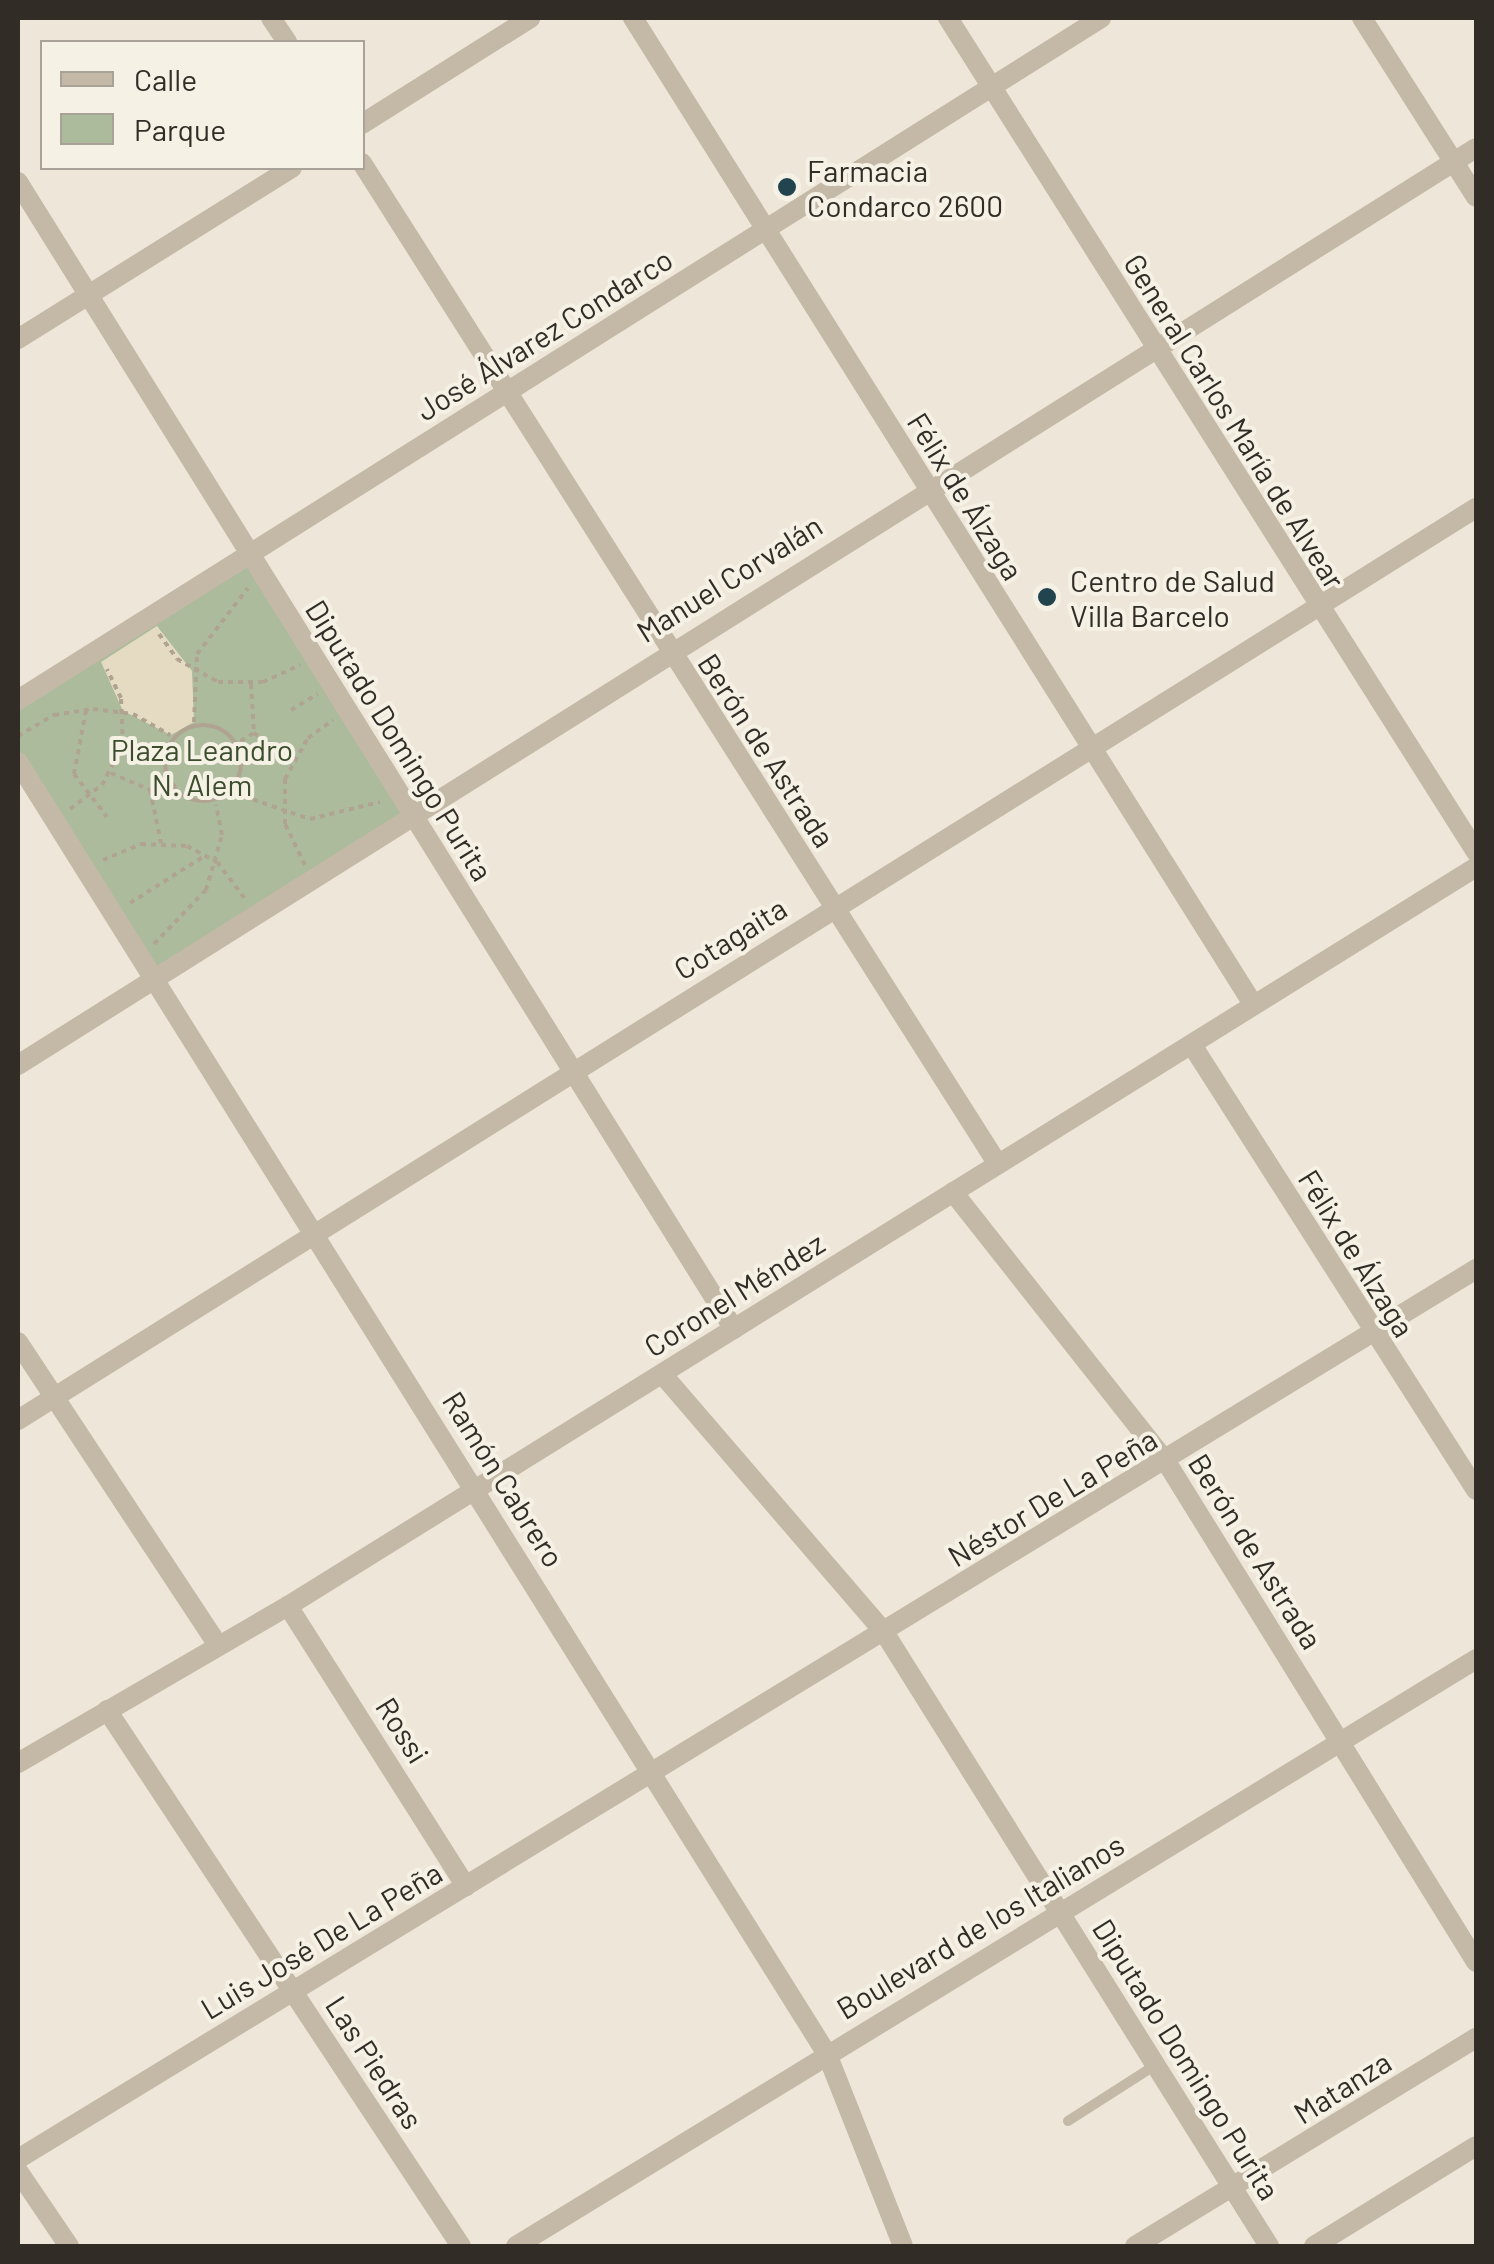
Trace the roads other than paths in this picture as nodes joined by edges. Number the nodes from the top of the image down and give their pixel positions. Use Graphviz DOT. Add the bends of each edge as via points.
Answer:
graph roads {
  1 [pos="271,18"];
  2 [pos="530,18"];
  3 [pos="633,18"];
  4 [pos="948,18"];
  5 [pos="1102,18"];
  6 [pos="1362,18"];
  7 [pos="286,40"];
  8 [pos="990,86"];
  9 [pos="365,122"];
  10 [pos="1476,148"];
  11 [pos="1454,162"];
  12 [pos="365,168"];
  13 [pos="289,170"];
  14 [pos="18,182"];
  15 [pos="1476,197"];
  16 [pos="767,230"];
  17 [pos="87,296"];
  18 [pos="18,339"];
  19 [pos="1154,347"];
  20 [pos="507,391"];
  21 [pos="927,492"];
  22 [pos="1476,508"];
  23 [pos="250,557"];
  24 [pos="1315,607"];
  25 [pos="667,650"];
  26 [pos="18,700"];
  27 [pos="1092,750"];
  28 [pos="18,762"];
  29 [pos="410,813"];
  30 [pos="1476,852"];
  31 [pos="1476,868"];
  32 [pos="833,909"];
  33 [pos="151,978"];
  34 [pos="1252,1004"];
  35 [pos="1192,1045"];
  36 [pos="18,1065"];
  37 [pos="575,1070"];
  38 [pos="997,1164"];
  39 [pos="953,1192"];
  40 [pos="315,1233"];
  41 [pos="1476,1268"];
  42 [pos="734,1329"];
  43 [pos="1372,1334"];
  44 [pos="18,1342"];
  45 [pos="662,1375"];
  46 [pos="54,1398"];
  47 [pos="18,1420"];
  48 [pos="1167,1463"];
  49 [pos="475,1490"];
  50 [pos="1476,1490"];
  51 [pos="288,1606"];
  52 [pos="884,1632"];
  53 [pos="218,1645"];
  54 [pos="1476,1659"];
  55 [pos="108,1710"];
  56 [pos="1339,1744"];
  57 [pos="18,1763"];
  58 [pos="656,1772"];
  59 [pos="466,1886"];
  60 [pos="1060,1912"];
  61 [pos="1476,1962"];
  62 [pos="294,1992"];
  63 [pos="1476,2038"];
  64 [pos="827,2054"];
  65 [pos="1154,2066"];
  66 [pos="1068,2120"];
  67 [pos="1476,2146"];
  68 [pos="18,2158"];
  69 [pos="18,2171"];
  70 [pos="1231,2192"];
  71 [pos="69,2246"];
  72 [pos="461,2246"];
  73 [pos="516,2246"];
  74 [pos="904,2246"];
  75 [pos="1135,2246"];
  76 [pos="1269,2246"];
  77 [pos="1314,2246"];
  1 -- 7 [label="street"];
  2 -- 9 [label="street"];
  3 -- 16 [label="street, Félix de Álzaga"];
  4 -- 8 [label="street, General Carlos María de Alvear"];
  5 -- 8 [label="street, José Álvarez Condarco"];
  6 -- 11 [label="street"];
  8 -- 16 [label="street, José Álvarez Condarco"];
  8 -- 19 [label="street, General Carlos María de Alvear"];
  10 -- 11 [label="street, Manuel Corvalán"];
  11 -- 15 [label="street"];
  11 -- 19 [label="street, Manuel Corvalán"];
  12 -- 20 [label="street, Berón de Astrada"];
  13 -- 17 [label="street"];
  14 -- 17 [label="street, Diputado Domingo Purita"];
  16 -- 20 [label="street, José Álvarez Condarco"];
  16 -- 21 [label="street, Félix de Álzaga"];
  17 -- 18 [label="street"];
  17 -- 23 [label="street, Diputado Domingo Purita"];
  19 -- 21 [label="street, Manuel Corvalán"];
  19 -- 24 [label="street, General Carlos María de Alvear"];
  20 -- 23 [label="street, José Álvarez Condarco"];
  20 -- 25 [label="street, Berón de Astrada"];
  21 -- 25 [label="street, Manuel Corvalán"];
  21 -- 27 [label="street, Félix de Álzaga"];
  22 -- 24 [label="street, Cotagaita"];
  23 -- 26 [label="street, José Álvarez Condarco"];
  23 -- 29 [label="street, Diputado Domingo Purita"];
  24 -- 27 [label="street, Cotagaita"];
  24 -- 30 [label="street, General Carlos María de Alvear"];
  25 -- 29 [label="street, Manuel Corvalán"];
  25 -- 32 [label="street, Berón de Astrada"];
  27 -- 32 [label="street, Cotagaita"];
  27 -- 34 [label="street, Félix de Álzaga"];
  28 -- 33 [label="street, Ramón Cabrero"];
  29 -- 33 [label="street, Manuel Corvalán"];
  29 -- 37 [label="street, Diputado Domingo Purita"];
  31 -- 34 [label="street, Coronel Méndez"];
  32 -- 37 [label="street, Cotagaita"];
  32 -- 38 [label="street, Berón de Astrada"];
  33 -- 36 [label="street, Manuel Corvalán"];
  33 -- 40 [label="street, Ramón Cabrero"];
  34 -- 35 [label="street, Coronel Méndez"];
  35 -- 38 [label="street, Coronel Méndez"];
  35 -- 43 [label="street, Félix de Álzaga"];
  37 -- 40 [label="street, Cotagaita"];
  37 -- 42 [label="street, Diputado Domingo Purita"];
  38 -- 39 [label="street, Coronel Méndez"];
  39 -- 42 [label="street, Coronel Méndez"];
  39 -- 48 [label="street, Berón de Astrada"];
  40 -- 46 [label="street, Cotagaita"];
  40 -- 49 [label="street, Ramón Cabrero"];
  41 -- 43 [label="street, Néstor De La Peña"];
  42 -- 45 [label="street, Coronel Méndez"];
  43 -- 48 [label="street, Néstor De La Peña"];
  43 -- 50 [label="street, Félix de Álzaga"];
  44 -- 46 [label="street"];
  45 -- 49 [label="street, Coronel Méndez"];
  45 -- 52 [label="street, Diputado Domingo Purita"];
  46 -- 47 [label="street, Cotagaita"];
  46 -- 53 [label="street"];
  48 -- 52 [label="street, Néstor De La Peña"];
  48 -- 56 [label="street, Berón de Astrada"];
  49 -- 51 [label="street, Coronel Méndez"];
  49 -- 58 [label="street, Ramón Cabrero"];
  51 -- 53 [label="street, Coronel Méndez"];
  51 -- 59 [label="street, Rossi"];
  52 -- 58 [label="street, Néstor De La Peña"];
  52 -- 60 [label="street, Diputado Domingo Purita"];
  53 -- 55 [label="street, Coronel Méndez"];
  54 -- 56 [label="street, Boulevard de los Italianos"];
  55 -- 57 [label="street, Coronel Méndez"];
  55 -- 62 [label="street, Las Piedras"];
  56 -- 60 [label="street, Boulevard de los Italianos"];
  56 -- 61 [label="street, Berón de Astrada"];
  58 -- 59 [label="street, Luis José De La Peña"];
  58 -- 64 [label="street, Ramón Cabrero"];
  59 -- 62 [label="street, Luis José De La Peña"];
  60 -- 64 [label="street, Boulevard de los Italianos"];
  60 -- 65 [label="street, Diputado Domingo Purita"];
  62 -- 68 [label="street, Luis José De La Peña"];
  62 -- 72 [label="street, Las Piedras"];
  63 -- 70 [label="street, Matanza"];
  64 -- 73 [label="street, Boulevard de los Italianos"];
  64 -- 74 [label="street, Ramón Cabrero"];
  65 -- 66 [label="lane"];
  65 -- 70 [label="street, Diputado Domingo Purita"];
  67 -- 77 [label="street"];
  69 -- 71 [label="street"];
  70 -- 75 [label="street, Matanza"];
  70 -- 76 [label="street, Diputado Domingo Purita"];
}
